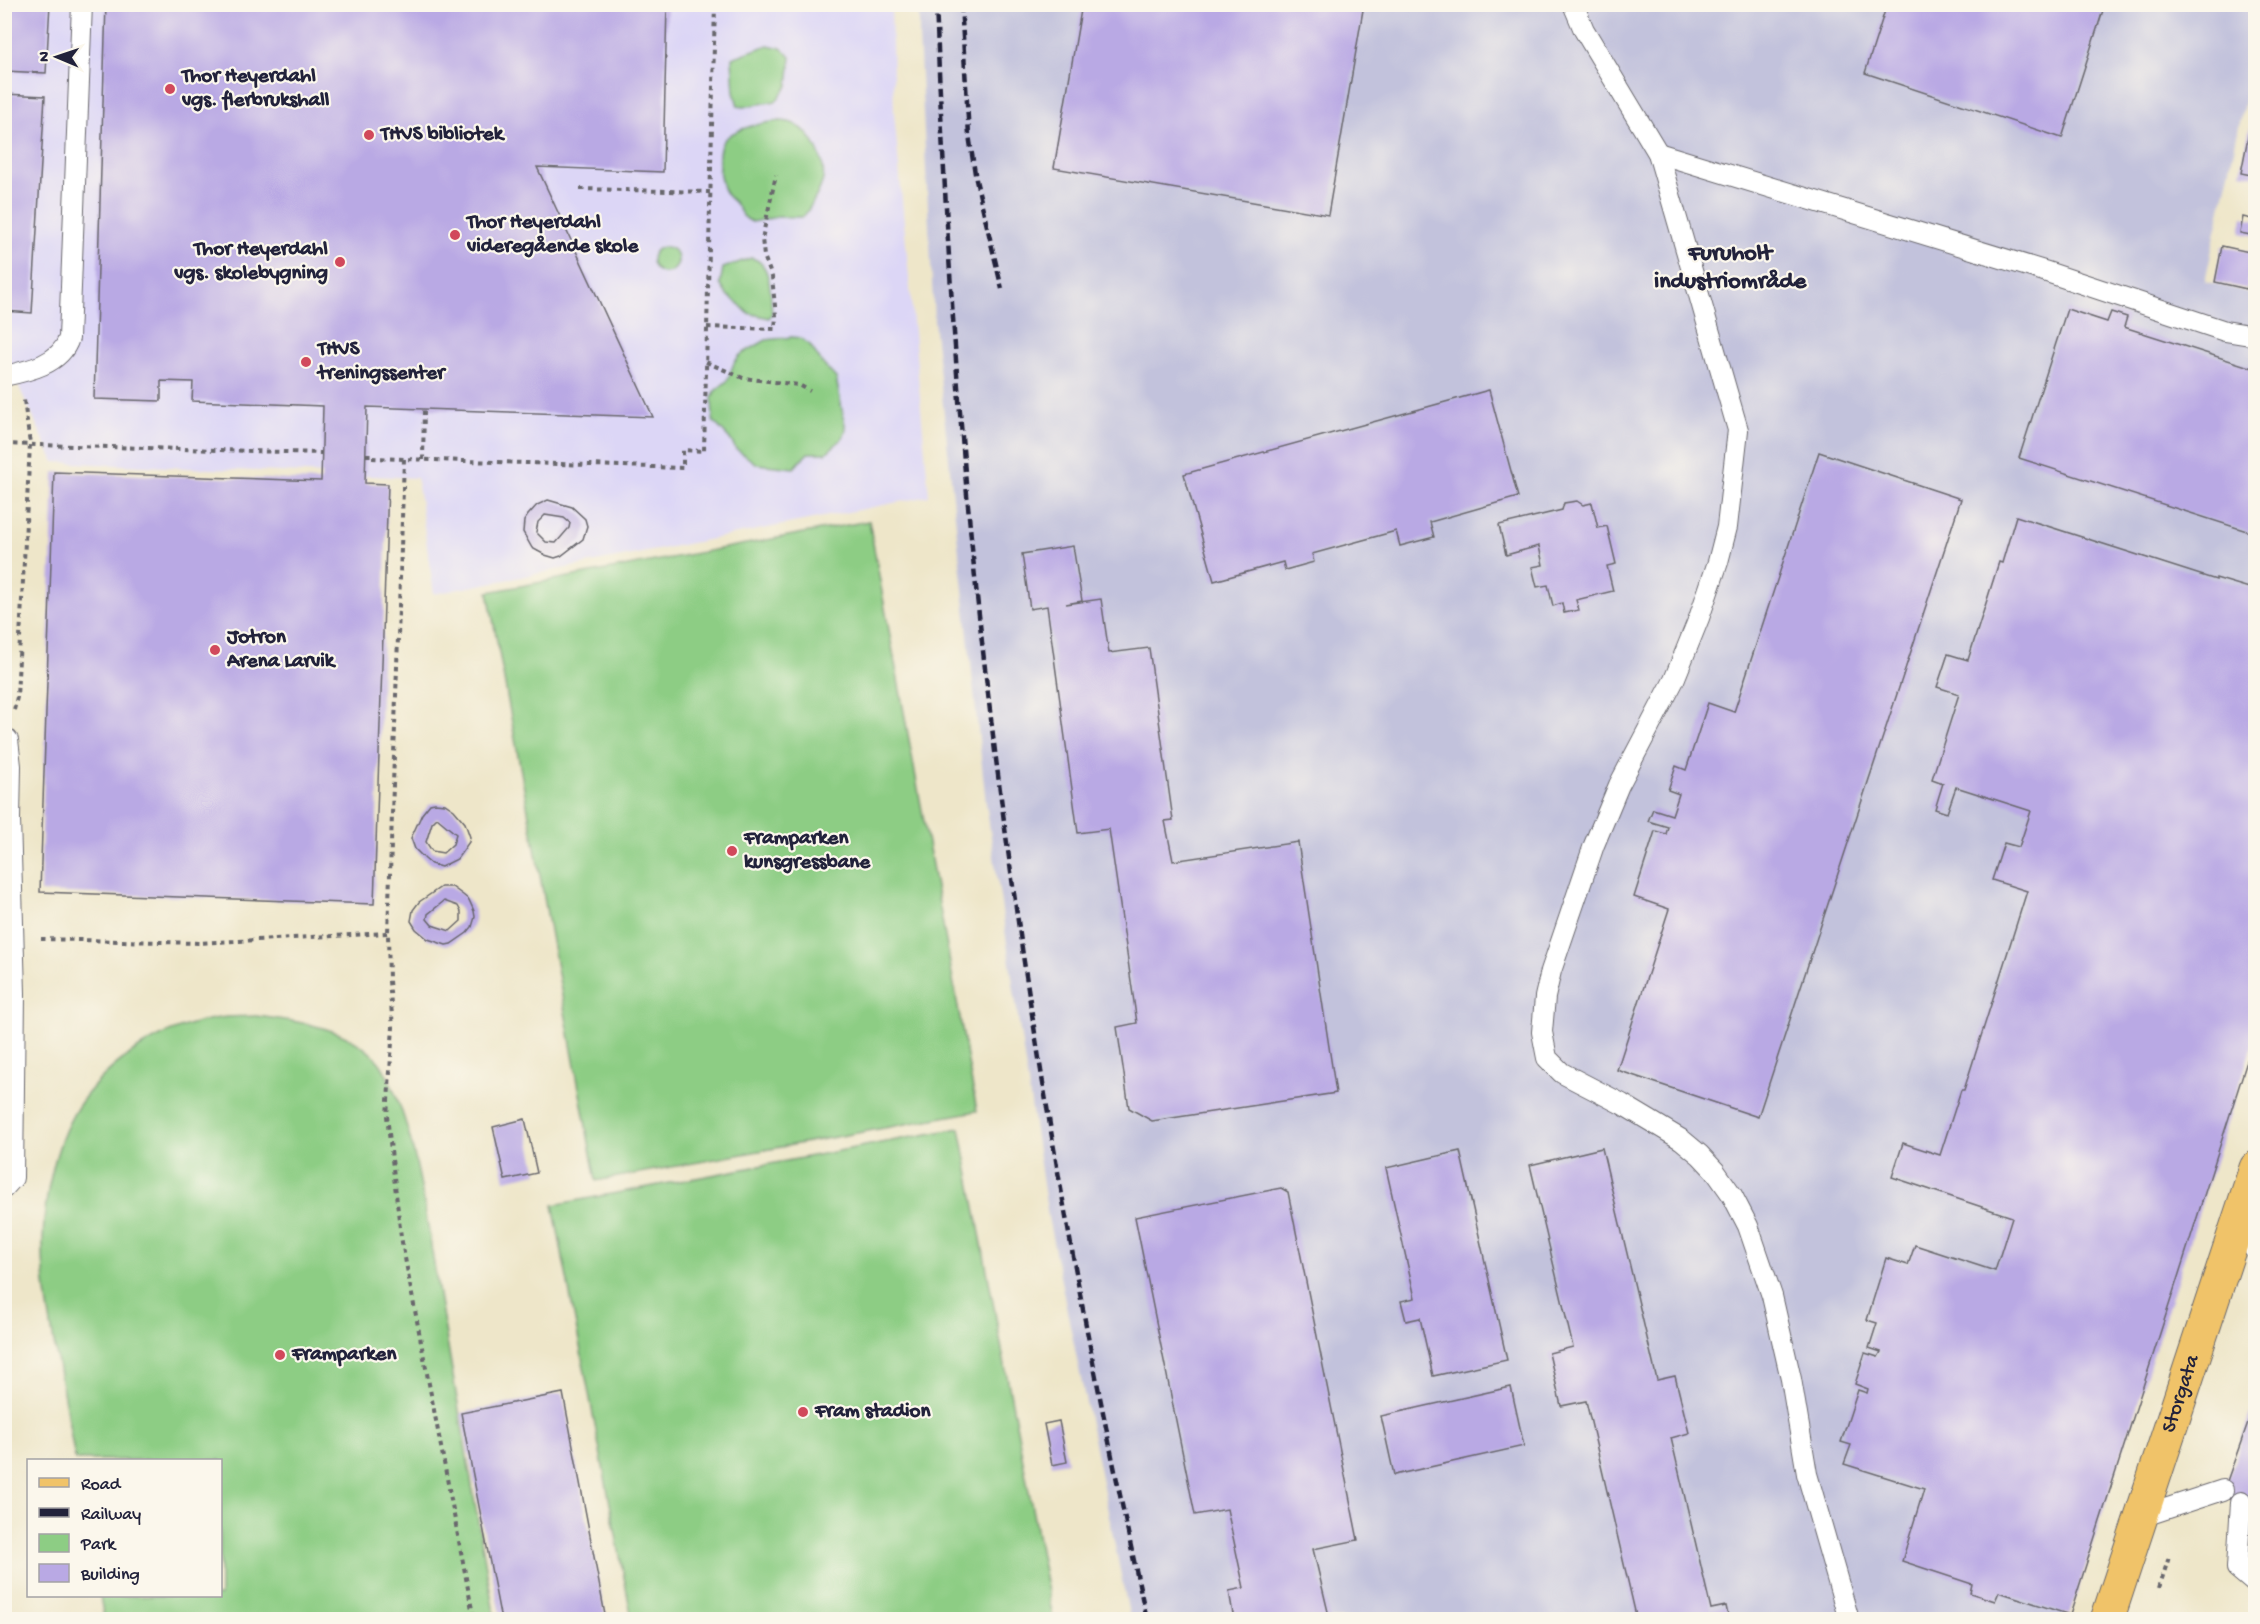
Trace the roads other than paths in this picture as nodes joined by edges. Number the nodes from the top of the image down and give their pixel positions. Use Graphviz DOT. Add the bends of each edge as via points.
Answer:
graph roads {
  1 [pos="82,4"];
  2 [pos="1573,4"];
  3 [pos="1658,153"];
  4 [pos="2256,336"];
  5 [pos="12,374"];
  6 [pos="6,738"];
  7 [pos="2256,1168"];
  8 [pos="4,1188"];
  9 [pos="2239,1221"];
  10 [pos="2256,1251"];
  11 [pos="2223,1490"];
  12 [pos="2241,1502"];
  13 [pos="2141,1517"];
  14 [pos="2256,1584"];
  15 [pos="1849,1620"];
  16 [pos="2107,1620"];
  1 -- 5 [label="lane" via="69,338 59,356"];
  2 -- 3 [label="lane" via="1584,30"];
  3 -- 4 [label="lane" via="2225,331"];
  3 -- 15 [label="lane" via="1738,430 1727,527 1699,618 1674,680 1619,785 1594,845 1551,971 1542,1032 1547,1058 1562,1073 1682,1140 1715,1171 1742,1215 1772,1296 1807,1474"];
  6 -- 8 [label="lane" via="11,766 15,993 13,1178"];
  7 -- 9 [label="main road, Storgata"];
  9 -- 10 [label="lane"];
  9 -- 13 [label="main road, Storgata"];
  11 -- 13 [label="lane"];
  12 -- 14 [label="lane" via="2237,1568"];
  13 -- 16 [label="main road, Storgata"];
}
